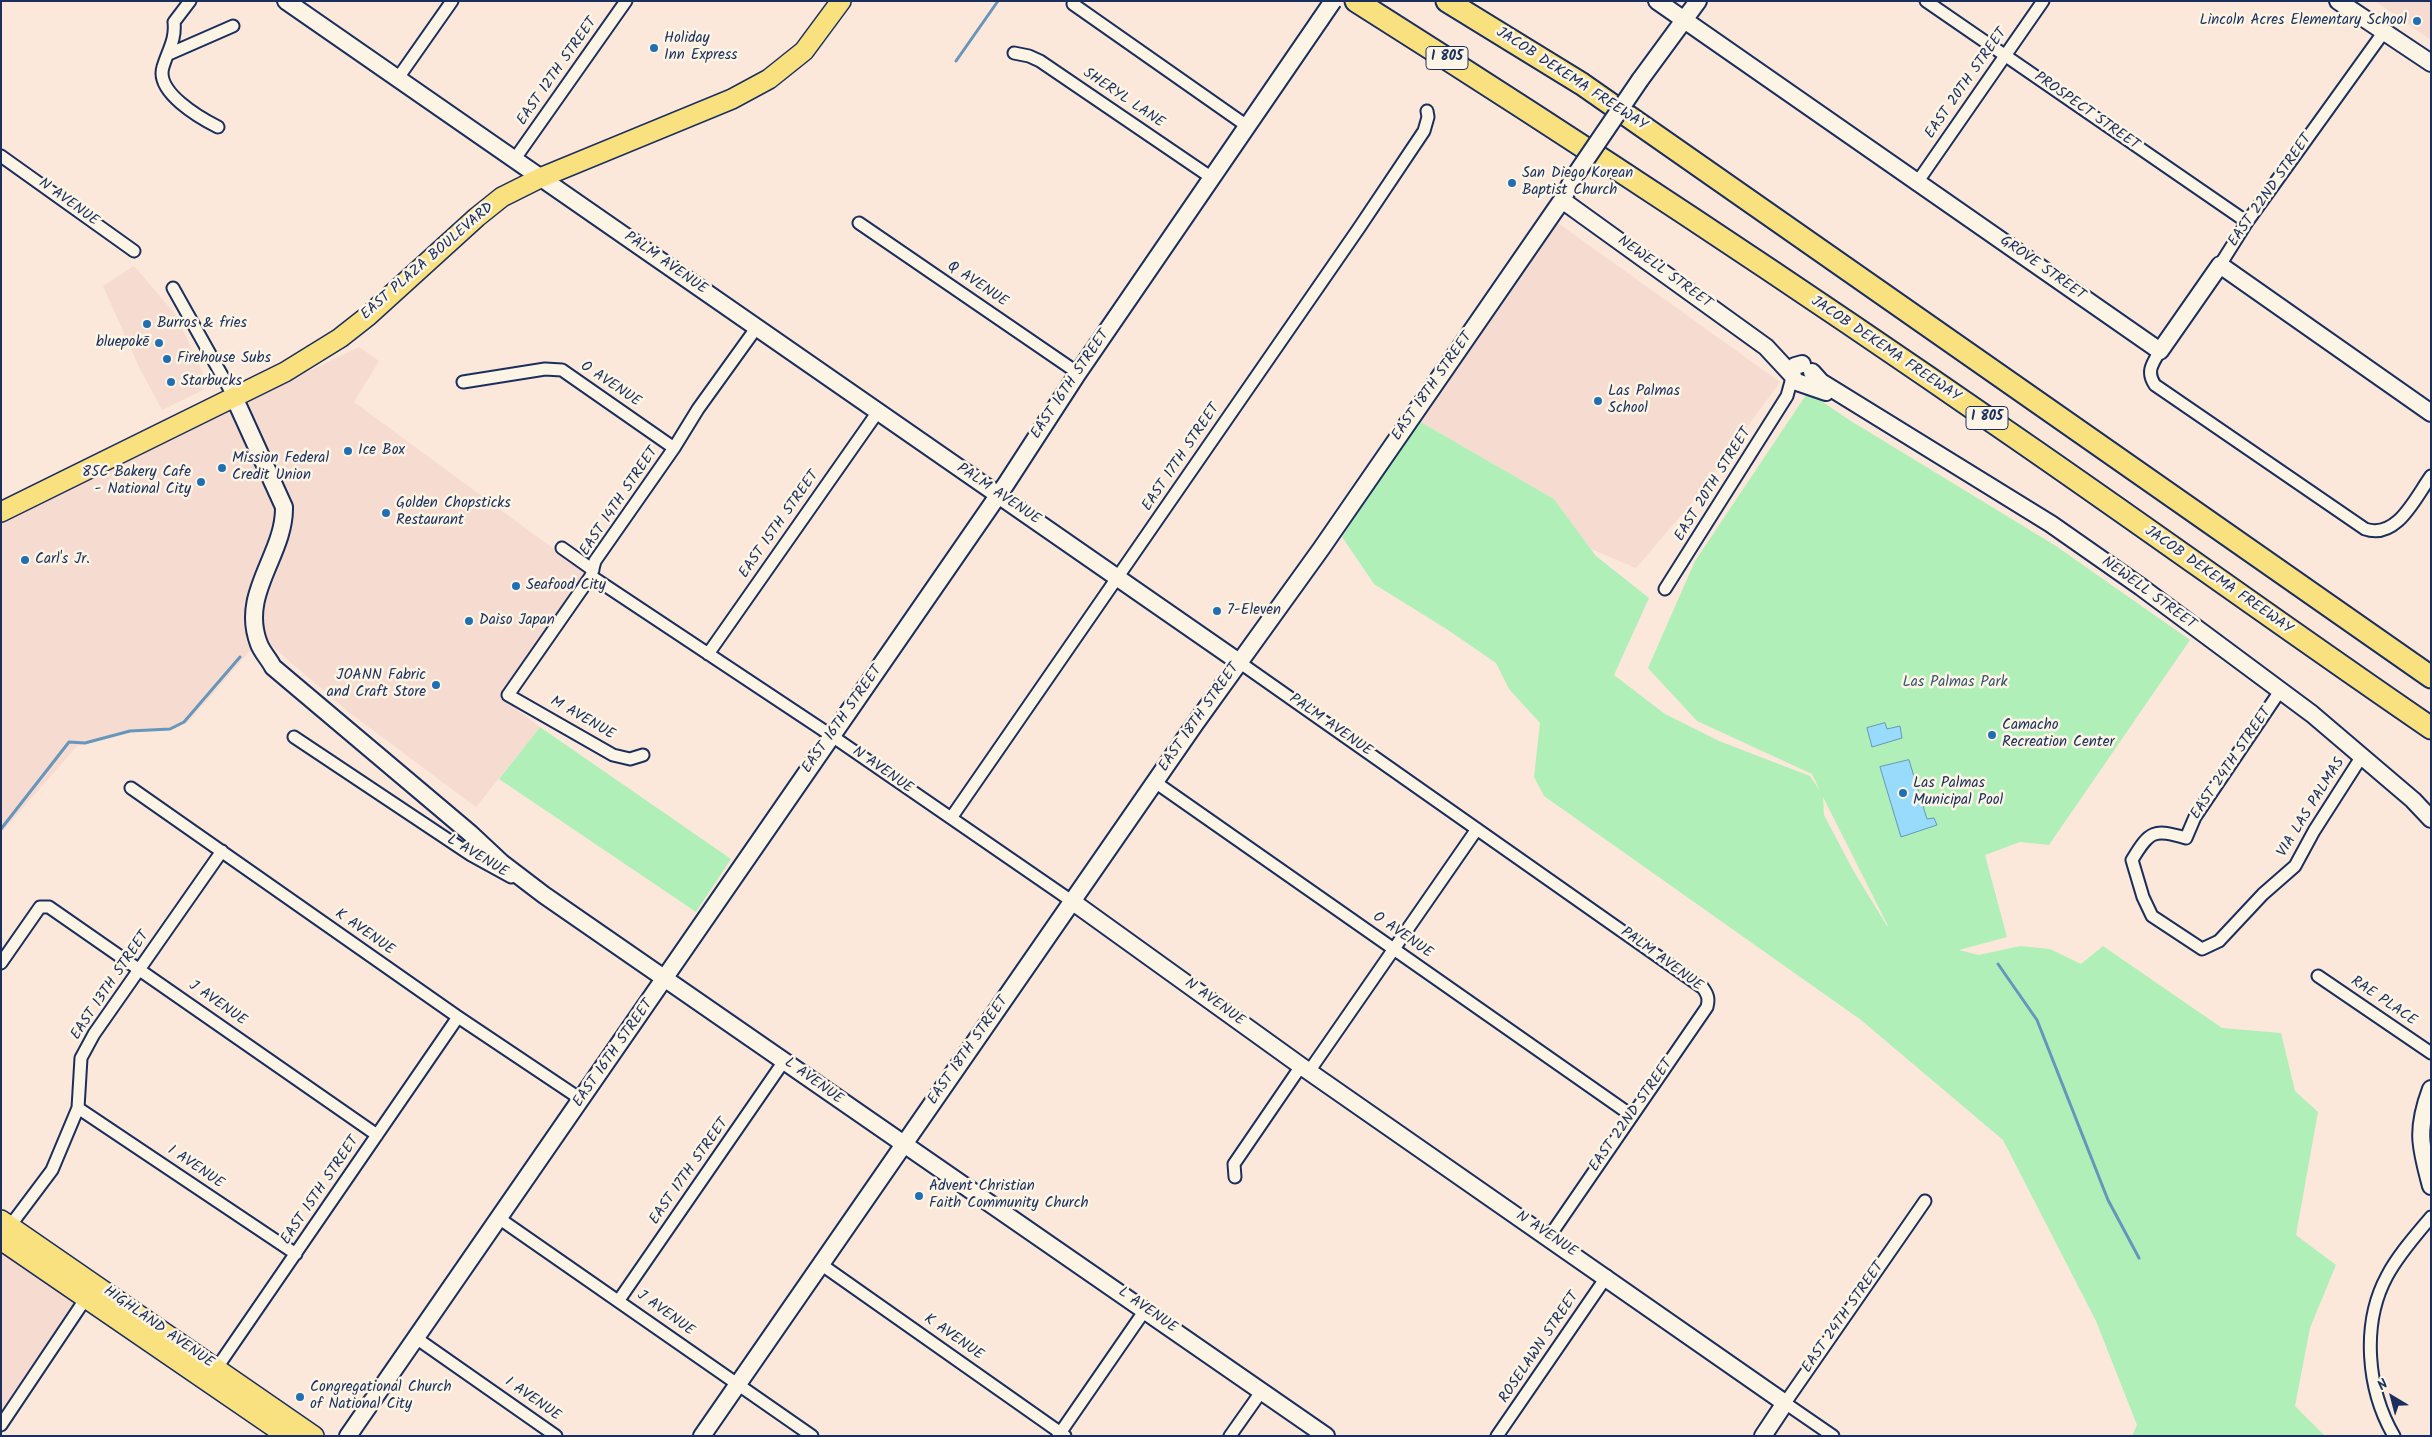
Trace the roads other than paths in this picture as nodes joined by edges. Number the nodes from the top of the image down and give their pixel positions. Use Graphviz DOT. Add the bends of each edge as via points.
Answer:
graph roads {
  1 [pos="190,1"];
  2 [pos="286,1"];
  3 [pos="452,1"];
  4 [pos="626,1"];
  5 [pos="841,1"];
  6 [pos="1331,1"];
  7 [pos="1356,1"];
  8 [pos="1447,1"];
  9 [pos="1474,1"];
  10 [pos="1657,1"];
  11 [pos="1698,1"];
  12 [pos="1926,1"];
  13 [pos="2043,1"];
  14 [pos="2338,1"];
  15 [pos="1073,4"];
  16 [pos="1684,20"];
  17 [pos="233,26"];
  18 [pos="2383,33"];
  19 [pos="1014,53"];
  20 [pos="169,54"];
  21 [pos="2006,56"];
  22 [pos="2431,63"];
  23 [pos="398,78"];
  24 [pos="1582,84"];
  25 [pos="1427,111"];
  26 [pos="1537,116"];
  27 [pos="1247,126"];
  28 [pos="218,127"];
  29 [pos="1,156"];
  30 [pos="514,160"];
  31 [pos="540,178"];
  32 [pos="1212,178"];
  33 [pos="1916,184"];
  34 [pos="1562,200"];
  35 [pos="2247,222"];
  36 [pos="859,223"];
  37 [pos="134,251"];
  38 [pos="2220,265"];
  39 [pos="172,288"];
  40 [pos="757,327"];
  41 [pos="2160,351"];
  42 [pos="1078,372"];
  43 [pos="1801,376"];
  44 [pos="463,382"];
  45 [pos="234,397"];
  46 [pos="877,413"];
  47 [pos="2431,413"];
  48 [pos="674,448"];
  49 [pos="2431,476"];
  50 [pos="998,495"];
  51 [pos="1,512"];
  52 [pos="562,548"];
  53 [pos="592,573"];
  54 [pos="1118,578"];
  55 [pos="1665,590"];
  56 [pos="708,654"];
  57 [pos="1239,662"];
  58 [pos="2431,677"];
  59 [pos="2280,691"];
  60 [pos="508,694"];
  61 [pos="2431,728"];
  62 [pos="832,736"];
  63 [pos="294,737"];
  64 [pos="643,756"];
  65 [pos="2362,756"];
  66 [pos="1155,782"];
  67 [pos="131,788"];
  68 [pos="951,818"];
  69 [pos="2431,820"];
  70 [pos="1477,829"];
  71 [pos="2186,838"];
  72 [pos="222,851"];
  73 [pos="544,895"];
  74 [pos="1073,902"];
  75 [pos="1394,949"];
  76 [pos="1,963"];
  77 [pos="139,968"];
  78 [pos="2318,976"];
  79 [pos="666,978"];
  80 [pos="1707,993"];
  81 [pos="458,1017"];
  82 [pos="2431,1053"];
  83 [pos="784,1061"];
  84 [pos="1305,1068"];
  85 [pos="2431,1089"];
  86 [pos="582,1100"];
  87 [pos="78,1108"];
  88 [pos="1631,1115"];
  89 [pos="377,1135"];
  90 [pos="904,1144"];
  91 [pos="1235,1177"];
  92 [pos="2431,1186"];
  93 [pos="1925,1201"];
  94 [pos="2431,1217"];
  95 [pos="500,1219"];
  96 [pos="4,1229"];
  97 [pos="1548,1238"];
  98 [pos="296,1254"];
  99 [pos="822,1264"];
  100 [pos="1607,1276"];
  101 [pos="86,1298"];
  102 [pos="115,1298"];
  103 [pos="619,1300"];
  104 [pos="1145,1310"];
  105 [pos="416,1338"];
  106 [pos="212,1375"];
  107 [pos="738,1385"];
  108 [pos="1260,1392"];
  109 [pos="1785,1403"];
  110 [pos="1,1425"];
  111 [pos="1061,1435"];
  112 [pos="287,1436"];
  113 [pos="314,1436"];
  114 [pos="348,1436"];
  115 [pos="556,1436"];
  116 [pos="702,1436"];
  117 [pos="812,1436"];
  118 [pos="1230,1436"];
  119 [pos="1326,1436"];
  120 [pos="1497,1436"];
  121 [pos="1763,1436"];
  122 [pos="1833,1436"];
  123 [pos="2394,1436"];
  1 -- 20 [label="street" via="174,22 176,35"];
  2 -- 23 [label="street, PALM AVENUE"];
  3 -- 23 [label="street"];
  4 -- 30 [label="street, EAST 12TH STREET"];
  5 -- 31 [label="main road, EAST PLAZA BOULEVARD" via="804,51 769,79 732,99"];
  6 -- 26 [label="highway"];
  6 -- 27 [label="street, EAST 16TH STREET, bridge"];
  7 -- 26 [label="highway, JACOB DEKEMA FREEWAY / I 805"];
  8 -- 24 [label="highway, JACOB DEKEMA FREEWAY / I 805"];
  9 -- 24 [label="highway"];
  10 -- 16 [label="street, GROVE STREET"];
  11 -- 16 [label="street, EAST 18TH STREET"];
  12 -- 21 [label="street, PROSPECT STREET"];
  13 -- 21 [label="street, EAST 20TH STREET"];
  14 -- 18 [label="street"];
  15 -- 27 [label="street"];
  16 -- 33 [label="street, GROVE STREET"];
  16 -- 34 [label="street, EAST 18TH STREET, bridge" via="1574,177"];
  17 -- 20 [label="street"];
  18 -- 22 [label="street"];
  18 -- 35 [label="street, EAST 22ND STREET"];
  19 -- 32 [label="street, SHERYL LANE" via="1040,61"];
  20 -- 28 [label="street" via="162,70 170,92 204,120"];
  21 -- 33 [label="street, EAST 20TH STREET"];
  21 -- 35 [label="street, PROSPECT STREET"];
  23 -- 30 [label="street, PALM AVENUE"];
  24 -- 58 [label="highway, JACOB DEKEMA FREEWAY / I 805"];
  25 -- 54 [label="street, EAST 17TH STREET" via="1424,131"];
  26 -- 61 [label="highway, JACOB DEKEMA FREEWAY / I 805" via="2008,432"];
  27 -- 32 [label="street, EAST 16TH STREET"];
  29 -- 37 [label="street, N AVENUE"];
  30 -- 31 [label="street, PALM AVENUE"];
  31 -- 40 [label="street, PALM AVENUE"];
  31 -- 45 [label="main road, EAST PLAZA BOULEVARD" via="502,197 477,217 340,338 285,372"];
  32 -- 42 [label="street, EAST 16TH STREET"];
  33 -- 41 [label="street, GROVE STREET"];
  34 -- 43 [label="street, NEWELL STREET" via="1766,347"];
  34 -- 57 [label="street, EAST 18TH STREET"];
  35 -- 38 [label="street, EAST 22ND STREET"];
  36 -- 42 [label="street, Q AVENUE"];
  38 -- 41 [label="street, EAST 22ND STREET"];
  38 -- 47 [label="street"];
  39 -- 45 [label="street"];
  40 -- 46 [label="street, PALM AVENUE"];
  40 -- 48 [label="street, EAST 14TH STREET"];
  41 -- 49 [label="street" via="2150,368 2150,378 2155,385 2365,529 2382,532 2396,525"];
  42 -- 50 [label="street, EAST 16TH STREET"];
  43 -- 55 [label="street, EAST 20TH STREET"];
  43 -- 59 [label="street, NEWELL STREET" via="1833,388 2051,524"];
  44 -- 48 [label="street, O AVENUE" via="545,369 562,370"];
  45 -- 51 [label="main road, EAST PLAZA BOULEVARD"];
  45 -- 73 [label="street" via="284,507 284,524 259,583 253,606 259,644 273,667 502,863"];
  46 -- 50 [label="street, PALM AVENUE"];
  46 -- 56 [label="street, EAST 15TH STREET"];
  48 -- 53 [label="street, EAST 14TH STREET" via="595,561"];
  50 -- 54 [label="street, PALM AVENUE"];
  50 -- 62 [label="street, EAST 16TH STREET"];
  52 -- 53 [label="street, N AVENUE"];
  53 -- 56 [label="street, N AVENUE"];
  53 -- 60 [label="street, EAST 14TH STREET"];
  54 -- 57 [label="street, PALM AVENUE"];
  54 -- 68 [label="street, EAST 17TH STREET"];
  56 -- 62 [label="street, N AVENUE"];
  57 -- 66 [label="street, EAST 18TH STREET"];
  57 -- 70 [label="street, PALM AVENUE"];
  59 -- 65 [label="street, NEWELL STREET"];
  59 -- 71 [label="street, EAST 24TH STREET" via="2195,817"];
  60 -- 64 [label="street, M AVENUE" via="613,754 630,759"];
  62 -- 68 [label="street, N AVENUE"];
  62 -- 79 [label="street, EAST 16TH STREET"];
  63 -- 73 [label="street, L AVENUE" via="470,855"];
  65 -- 69 [label="street, NEWELL STREET"];
  65 -- 71 [label="street, VIA LAS PALMAS" via="2295,866 2252,905 2219,942 2202,949 2152,916 2142,898 2132,860 2142,844 2154,834 2162,831"];
  66 -- 74 [label="street, EAST 18TH STREET"];
  66 -- 75 [label="street, O AVENUE"];
  67 -- 72 [label="street, K AVENUE"];
  68 -- 74 [label="street, N AVENUE"];
  70 -- 75 [label="street"];
  70 -- 80 [label="street, PALM AVENUE"];
  72 -- 77 [label="street, EAST 13TH STREET"];
  72 -- 81 [label="street, K AVENUE"];
  73 -- 79 [label="street, L AVENUE"];
  74 -- 84 [label="street, N AVENUE"];
  74 -- 90 [label="street, EAST 18TH STREET"];
  75 -- 84 [label="street"];
  75 -- 88 [label="street, O AVENUE"];
  76 -- 77 [label="street, J AVENUE" via="40,907 49,907"];
  77 -- 87 [label="street, EAST 13TH STREET" via="81,1058"];
  77 -- 89 [label="street, J AVENUE"];
  78 -- 82 [label="street, RAE PLACE"];
  79 -- 83 [label="street, L AVENUE"];
  79 -- 86 [label="street, EAST 16TH STREET"];
  80 -- 88 [label="street, EAST 22ND STREET" via="1707,1007"];
  81 -- 86 [label="street, K AVENUE"];
  81 -- 89 [label="street, EAST 15TH STREET"];
  83 -- 90 [label="street, L AVENUE"];
  83 -- 103 [label="street, EAST 17TH STREET"];
  84 -- 91 [label="street" via="1234,1164"];
  84 -- 97 [label="street, N AVENUE"];
  85 -- 92 [label="street" via="2422,1114 2420,1147"];
  86 -- 95 [label="street, EAST 16TH STREET"];
  87 -- 96 [label="street, EAST 13TH STREET" via="52,1170"];
  87 -- 98 [label="street, I AVENUE"];
  88 -- 97 [label="street, EAST 22ND STREET"];
  89 -- 98 [label="street, EAST 15TH STREET"];
  90 -- 99 [label="street, EAST 18TH STREET"];
  90 -- 104 [label="street, L AVENUE"];
  93 -- 109 [label="street, EAST 24TH STREET"];
  94 -- 123 [label="street" via="2387,1276 2370,1334 2378,1403"];
  95 -- 103 [label="street, J AVENUE"];
  95 -- 105 [label="street, EAST 16TH STREET"];
  96 -- 101 [label="main road, HIGHLAND AVENUE"];
  96 -- 102 [label="main road, HIGHLAND AVENUE"];
  97 -- 100 [label="street, N AVENUE"];
  98 -- 106 [label="street, EAST 15TH STREET"];
  99 -- 107 [label="street, EAST 18TH STREET"];
  99 -- 111 [label="street, K AVENUE"];
  100 -- 109 [label="street, N AVENUE"];
  100 -- 120 [label="street, ROSELAWN STREET"];
  101 -- 102 [label="main road" via="94,1294 106,1301"];
  101 -- 106 [label="main road, HIGHLAND AVENUE"];
  101 -- 110 [label="street"];
  102 -- 106 [label="main road, HIGHLAND AVENUE"];
  103 -- 107 [label="street, J AVENUE"];
  104 -- 108 [label="street, L AVENUE"];
  104 -- 111 [label="street"];
  105 -- 114 [label="street, EAST 16TH STREET"];
  105 -- 115 [label="street, I AVENUE"];
  106 -- 112 [label="main road, HIGHLAND AVENUE"];
  106 -- 113 [label="main road, HIGHLAND AVENUE"];
  107 -- 116 [label="street, EAST 18TH STREET"];
  107 -- 117 [label="street, J AVENUE"];
  108 -- 118 [label="street"];
  108 -- 119 [label="street, L AVENUE"];
  109 -- 121 [label="street, EAST 24TH STREET"];
  109 -- 122 [label="street, N AVENUE"];
}
